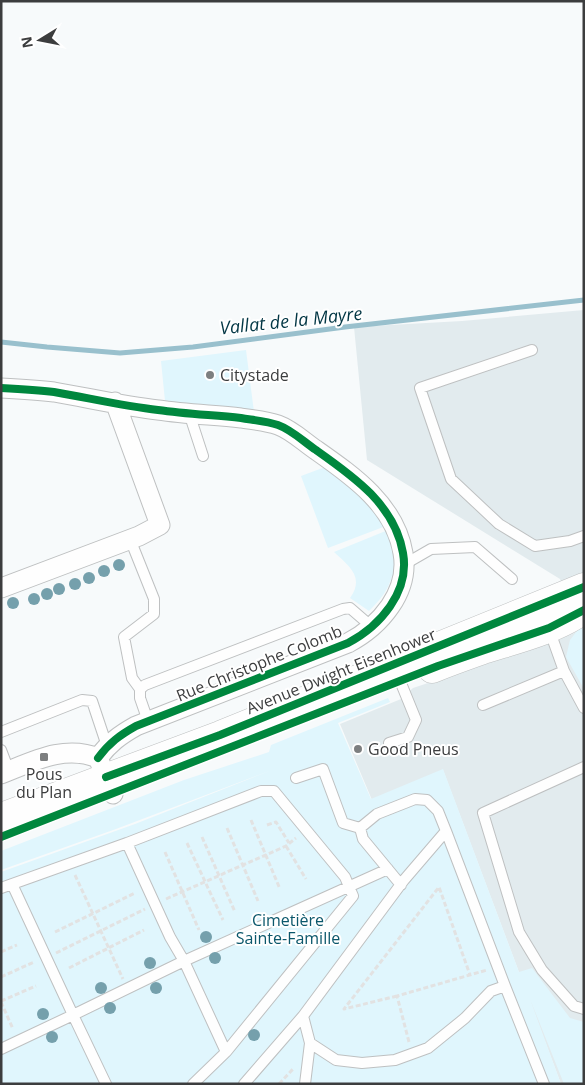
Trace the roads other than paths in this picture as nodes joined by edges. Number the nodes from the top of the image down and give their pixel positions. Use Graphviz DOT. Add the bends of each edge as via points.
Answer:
graph roads {
  1 [pos="532,350"];
  2 [pos="1,388"];
  3 [pos="115,402"];
  4 [pos="189,413"];
  5 [pos="203,456"];
  6 [pos="584,536"];
  7 [pos="130,539"];
  8 [pos="405,564"];
  9 [pos="512,580"];
  10 [pos="584,587"];
  11 [pos="1,588"];
  12 [pos="584,610"];
  13 [pos="545,617"];
  14 [pos="372,627"];
  15 [pos="564,671"];
  16 [pos="397,673"];
  17 [pos="140,689"];
  18 [pos="483,706"];
  19 [pos="584,708"];
  20 [pos="148,721"];
  21 [pos="1,732"];
  22 [pos="389,742"];
  23 [pos="1,750"];
  24 [pos="584,767"];
  25 [pos="106,769"];
  26 [pos="5,772"];
  27 [pos="296,778"];
  28 [pos="1,817"];
  29 [pos="360,828"];
  30 [pos="446,831"];
  31 [pos="1,837"];
  32 [pos="127,843"];
  33 [pos="388,869"];
  34 [pos="12,884"];
  35 [pos="401,885"];
  36 [pos="350,886"];
  37 [pos="1,888"];
  38 [pos="184,961"];
  39 [pos="505,986"];
  40 [pos="584,1009"];
  41 [pos="73,1015"];
  42 [pos="303,1016"];
  43 [pos="310,1043"];
  44 [pos="1,1049"];
  45 [pos="226,1052"];
  46 [pos="106,1084"];
  47 [pos="193,1084"];
  48 [pos="244,1084"];
  49 [pos="305,1084"];
  50 [pos="544,1084"];
  1 -- 6 [label="lane" via="420,388 452,479 499,524 535,546"];
  2 -- 3 [label="street, Rue Christophe Colomb"];
  3 -- 4 [label="street, Rue Christophe Colomb"];
  3 -- 7 [label="street" via="160,525"];
  4 -- 5 [label="lane"];
  4 -- 8 [label="street, Rue Christophe Colomb" via="260,421 278,425 293,434 351,475 378,501 398,532"];
  7 -- 11 [label="street"];
  7 -- 17 [label="lane" via="154,599 154,614 124,637 132,678"];
  8 -- 9 [label="lane" via="431,549 475,547"];
  8 -- 14 [label="street, Rue Christophe Colomb" via="404,578 394,603"];
  10 -- 13 [label="main road, Avenue Dwight Eisenhower"];
  12 -- 13 [label="main road, Avenue Dwight Eisenhower"];
  13 -- 15 [label="lane"];
  13 -- 16 [label="main road, Avenue Dwight Eisenhower" via="527,637"];
  14 -- 17 [label="lane" via="350,608 343,608"];
  14 -- 20 [label="street, Rue Christophe Colomb" via="348,644"];
  15 -- 18 [label="lane"];
  15 -- 19 [label="lane"];
  16 -- 22 [label="lane" via="416,720 408,737"];
  16 -- 25 [label="main road, Avenue Dwight Eisenhower"];
  17 -- 20 [label="lane"];
  20 -- 25 [label="street, Rue Christophe Colomb" via="120,735"];
  21 -- 25 [label="lane" via="82,700 92,701"];
  23 -- 26 [label="lane"];
  24 -- 40 [label="lane" via="483,813 519,932 542,970 574,1006"];
  25 -- 26 [label="street" via="81,753 58,753"];
  25 -- 28 [label="main road, Avenue Dwight Eisenhower"];
  25 -- 31 [label="main road, Avenue Dwight Eisenhower"];
  27 -- 29 [label="lane" via="323,769 343,823"];
  29 -- 30 [label="lane" via="377,814 415,799 427,800 438,811"];
  29 -- 33 [label="lane" via="363,839"];
  30 -- 35 [label="lane"];
  30 -- 39 [label="lane"];
  32 -- 34 [label="lane"];
  32 -- 36 [label="lane" via="262,791 274,791"];
  32 -- 38 [label="lane"];
  33 -- 35 [label="lane"];
  33 -- 36 [label="lane"];
  34 -- 37 [label="lane"];
  34 -- 41 [label="lane"];
  35 -- 42 [label="lane"];
  36 -- 38 [label="lane"];
  36 -- 45 [label="lane" via="353,896"];
  38 -- 41 [label="lane"];
  38 -- 45 [label="lane"];
  39 -- 43 [label="lane" via="491,991 465,1018 428,1048 395,1060 362,1063 336,1060"];
  39 -- 50 [label="lane"];
  41 -- 44 [label="lane"];
  41 -- 46 [label="lane"];
  42 -- 43 [label="lane"];
  42 -- 48 [label="lane"];
  43 -- 49 [label="lane"];
  45 -- 47 [label="lane"];
}
